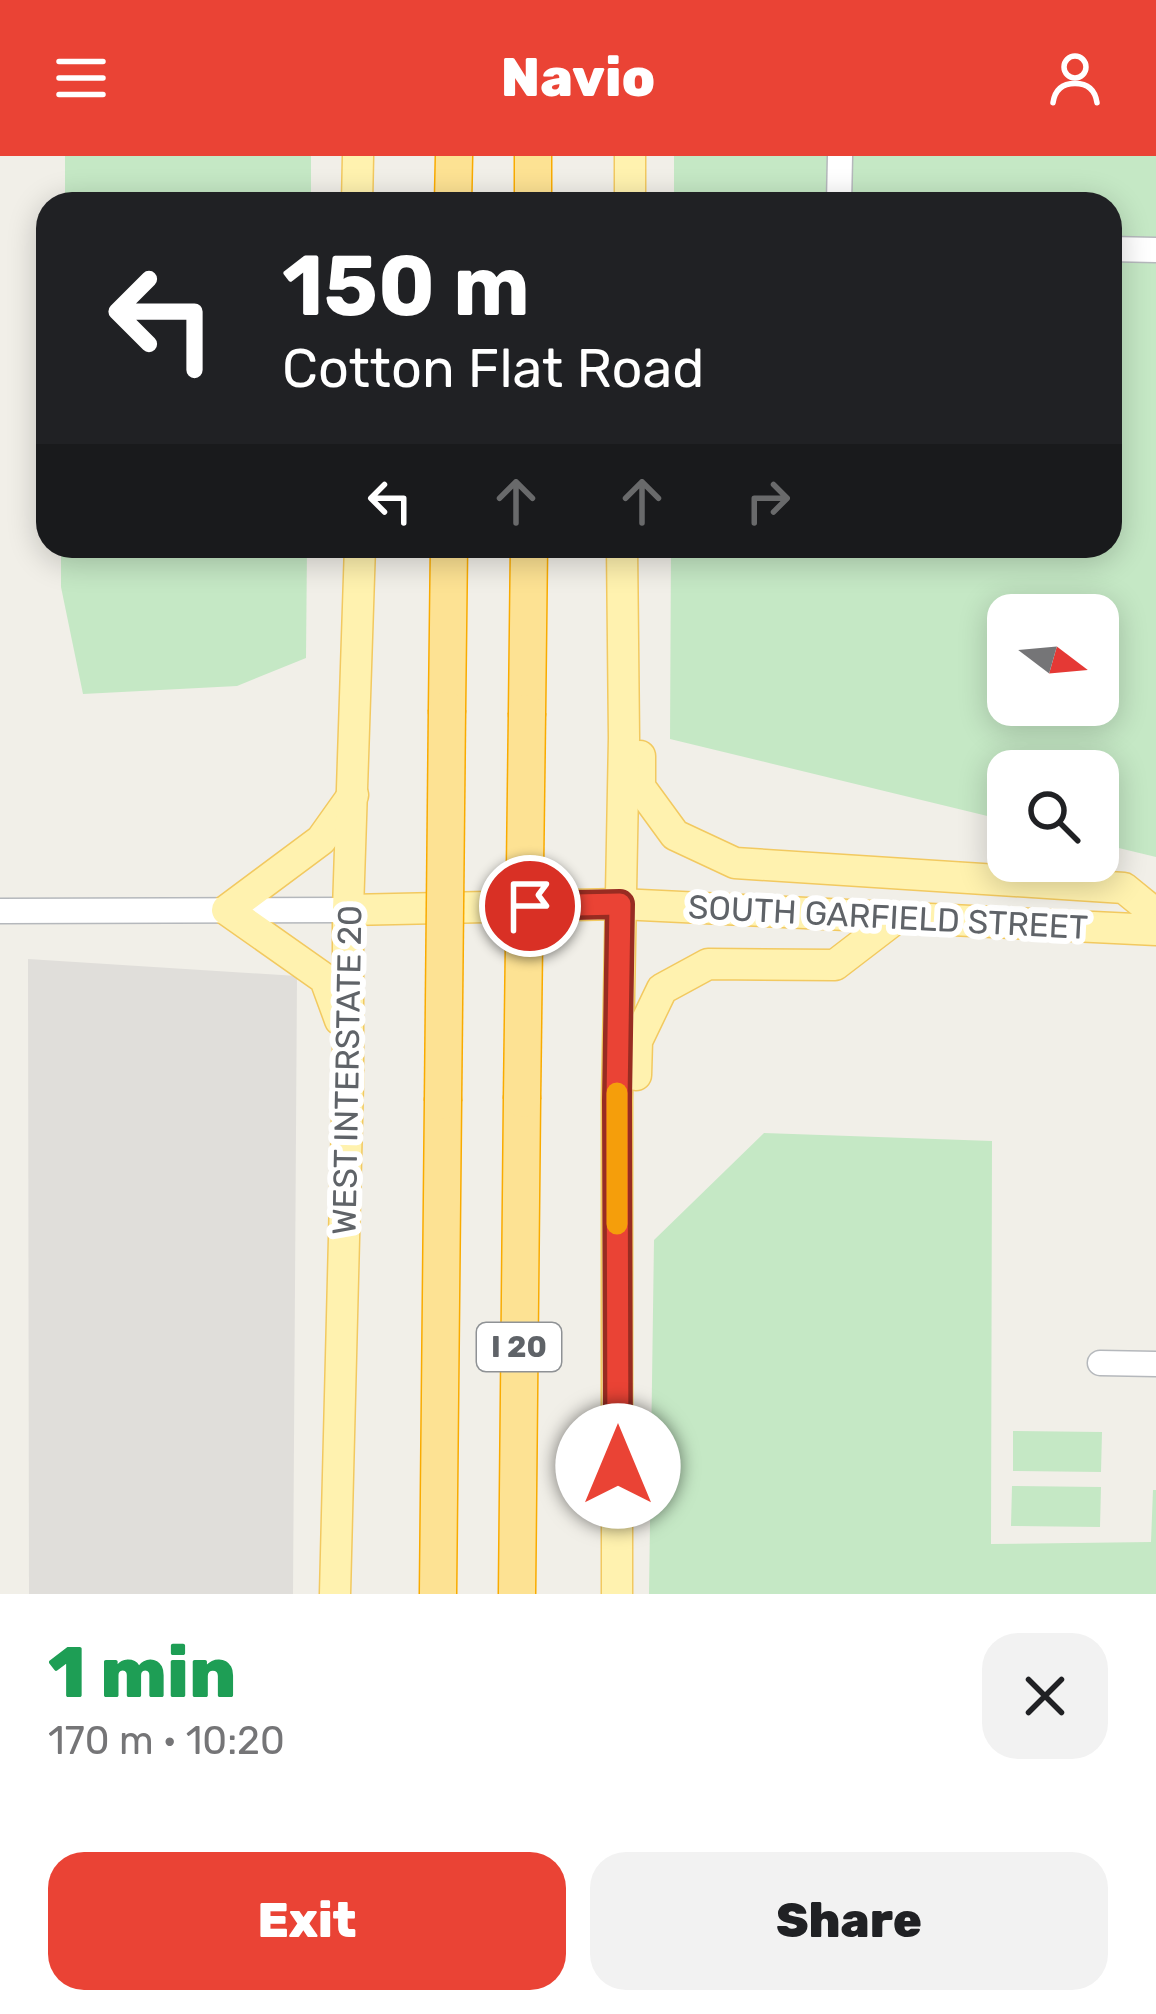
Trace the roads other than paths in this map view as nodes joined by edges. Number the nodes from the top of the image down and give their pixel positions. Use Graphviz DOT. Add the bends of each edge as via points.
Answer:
graph roads {
  1 [pos="358,156"];
  2 [pos="454,156"];
  3 [pos="533,156"];
  4 [pos="630,156"];
  5 [pos="840,156"];
  6 [pos="357,192"];
  7 [pos="453,192"];
  8 [pos="532,192"];
  9 [pos="630,192"];
  10 [pos="839,192"];
  11 [pos="1122,249"];
  12 [pos="1156,250"];
  13 [pos="360,558"];
  14 [pos="449,558"];
  15 [pos="529,558"];
  16 [pos="622,558"];
  17 [pos="623,590"];
  18 [pos="353,795"];
  19 [pos="620,904"];
  20 [pos="0,910"];
  21 [pos="227,910"];
  22 [pos="348,910"];
  23 [pos="1156,914"];
  24 [pos="895,920"];
  25 [pos="1156,931"];
  26 [pos="348,1042"];
  27 [pos="1100,1364"];
  28 [pos="1156,1364"];
  29 [pos="618,1368"];
  30 [pos="335,1594"];
  31 [pos="438,1594"];
  32 [pos="517,1594"];
  33 [pos="617,1594"];
  1 -- 6 [label="main road"];
  2 -- 7 [label="highway"];
  3 -- 8 [label="highway"];
  4 -- 9 [label="main road"];
  5 -- 10 [label="street"];
  11 -- 12 [label="street"];
  13 -- 18 [label="main road, WEST INTERSTATE 20"];
  14 -- 31 [label="highway, I 20, bridge"];
  15 -- 32 [label="highway, I 20, bridge"];
  16 -- 17 [label="main road"];
  17 -- 19 [label="main road"];
  17 -- 23 [label="main road" via="640,619 640,787 675,835 735,863 1124,888"];
  18 -- 21 [label="main road" via="320,840"];
  18 -- 22 [label="main road, WEST INTERSTATE 20"];
  19 -- 22 [label="main road, SOUTH GARFIELD STREET"];
  19 -- 24 [label="main road, SOUTH GARFIELD STREET"];
  19 -- 29 [label="main road"];
  20 -- 21 [label="street"];
  21 -- 22 [label="street"];
  21 -- 26 [label="main road" via="325,980"];
  22 -- 26 [label="main road, WEST INTERSTATE 20"];
  24 -- 25 [label="main road, SOUTH GARFIELD STREET"];
  24 -- 29 [label="main road" via="835,964 707,964 662,989 637,1041 630,1300"];
  26 -- 30 [label="main road, WEST INTERSTATE 20"];
  27 -- 28 [label="street"];
  29 -- 33 [label="main road"];
}
